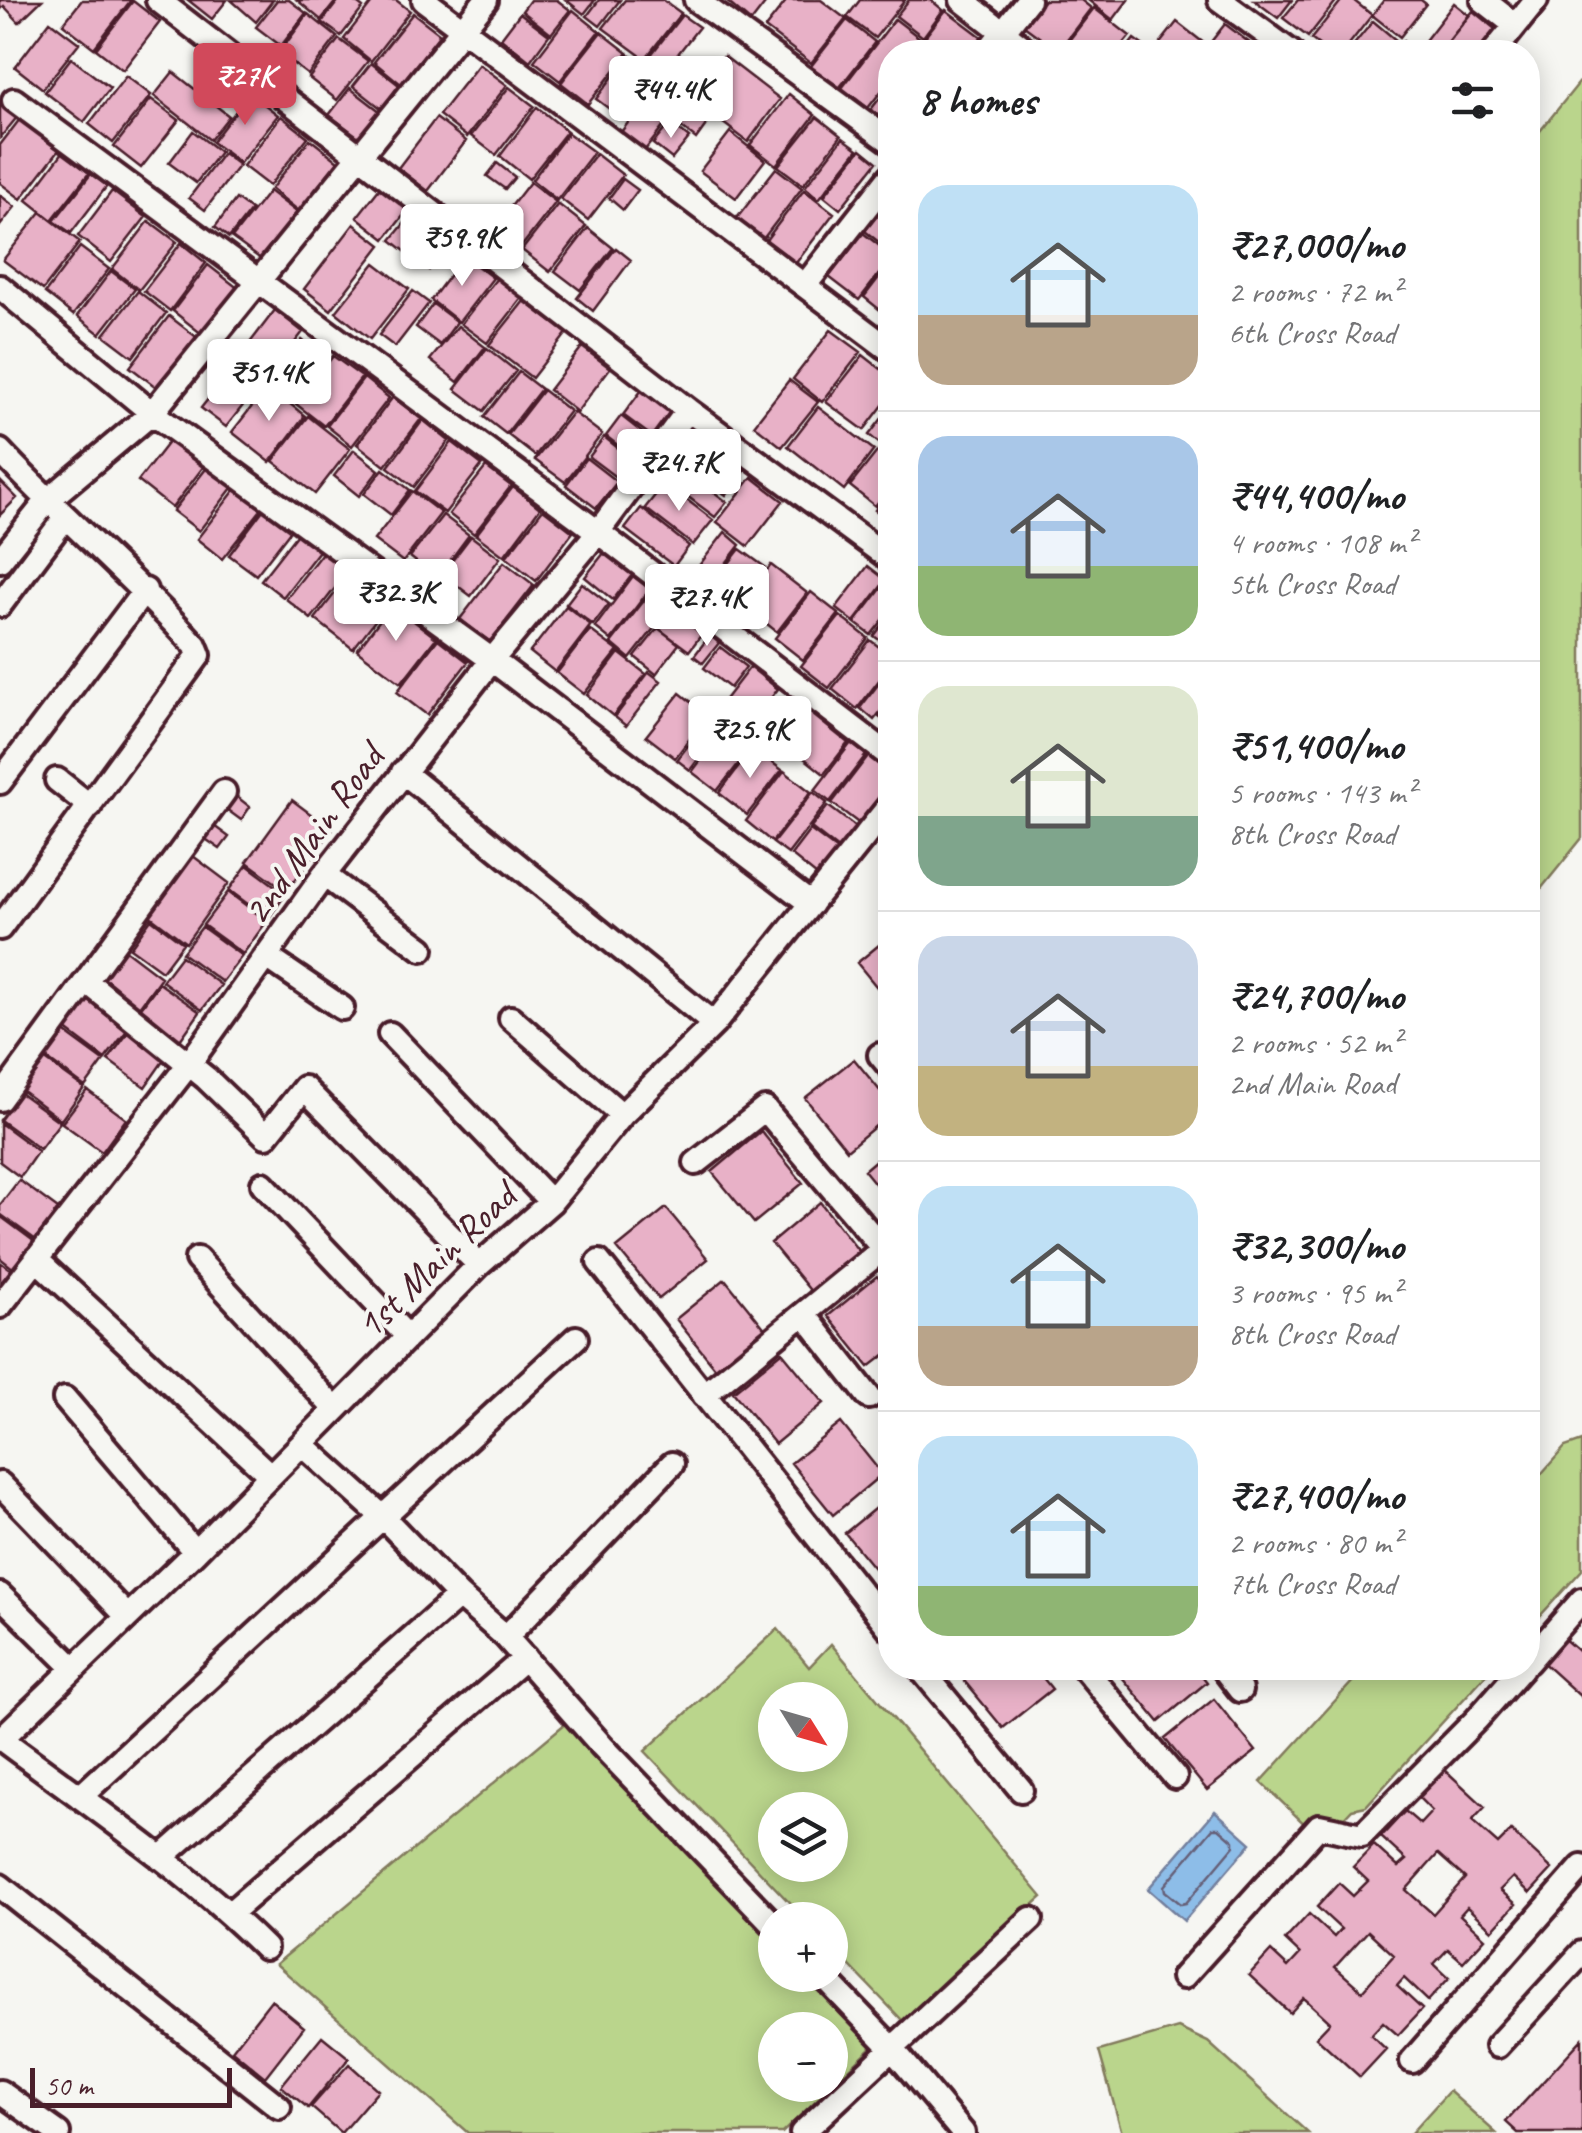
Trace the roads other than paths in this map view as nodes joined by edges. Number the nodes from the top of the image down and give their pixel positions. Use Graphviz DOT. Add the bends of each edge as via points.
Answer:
graph roads {
  1 [pos="158,0"];
  2 [pos="424,0"];
  3 [pos="486,0"];
  4 [pos="696,0"];
  5 [pos="962,0"];
  6 [pos="1028,0"];
  7 [pos="1220,0"];
  8 [pos="1483,0"];
  9 [pos="1536,0"];
  10 [pos="1516,25"];
  11 [pos="463,29"];
  12 [pos="1003,32"];
  13 [pos="997,40"];
  14 [pos="1013,40"];
  15 [pos="1275,40"];
  16 [pos="1504,40"];
  17 [pos="14,100"];
  18 [pos="878,131"];
  19 [pos="361,156"];
  20 [pos="878,192"];
  21 [pos="259,280"];
  22 [pos="806,284"];
  23 [pos="0,287"];
  24 [pos="878,341"];
  25 [pos="688,410"];
  26 [pos="152,414"];
  27 [pos="0,451"];
  28 [pos="47,501"];
  29 [pos="65,518"];
  30 [pos="598,532"];
  31 [pos="878,550"];
  32 [pos="0,560"];
  33 [pos="144,590"];
  34 [pos="0,606"];
  35 [pos="492,660"];
  36 [pos="878,747"];
  37 [pos="403,772"];
  38 [pos="57,780"];
  39 [pos="0,782"];
  40 [pos="224,792"];
  41 [pos="90,806"];
  42 [pos="878,820"];
  43 [pos="324,875"];
  44 [pos="811,904"];
  45 [pos="0,928"];
  46 [pos="422,949"];
  47 [pos="267,957"];
  48 [pos="86,981"];
  49 [pos="342,1008"];
  50 [pos="511,1018"];
  51 [pos="714,1024"];
  52 [pos="390,1034"];
  53 [pos="189,1064"];
  54 [pos="0,1099"];
  55 [pos="622,1116"];
  56 [pos="696,1163"];
  57 [pos="263,1184"];
  58 [pos="551,1202"];
  59 [pos="878,1242"];
  60 [pos="36,1258"];
  61 [pos="197,1259"];
  62 [pos="878,1260"];
  63 [pos="600,1262"];
  64 [pos="480,1265"];
  65 [pos="0,1306"];
  66 [pos="804,1314"];
  67 [pos="408,1337"];
  68 [pos="576,1338"];
  69 [pos="704,1395"];
  70 [pos="869,1397"];
  71 [pos="65,1399"];
  72 [pos="334,1408"];
  73 [pos="302,1444"];
  74 [pos="672,1464"];
  75 [pos="270,1474"];
  76 [pos="0,1484"];
  77 [pos="384,1518"];
  78 [pos="194,1552"];
  79 [pos="0,1595"];
  80 [pos="459,1596"];
  81 [pos="1582,1600"];
  82 [pos="878,1614"];
  83 [pos="127,1616"];
  84 [pos="506,1638"];
  85 [pos="1540,1648"];
  86 [pos="525,1658"];
  87 [pos="74,1668"];
  88 [pos="937,1680"];
  89 [pos="1094,1680"];
  90 [pos="1232,1680"];
  91 [pos="1511,1680"];
  92 [pos="1240,1690"];
  93 [pos="0,1739"];
  94 [pos="1175,1777"];
  95 [pos="1021,1790"];
  96 [pos="80,1797"];
  97 [pos="161,1858"];
  98 [pos="1582,1867"];
  99 [pos="0,1886"];
  100 [pos="758,1908"];
  101 [pos="230,1913"];
  102 [pos="1031,1919"];
  103 [pos="266,1948"];
  104 [pos="1582,1952"];
  105 [pos="1184,1977"];
  106 [pos="838,1992"];
  107 [pos="1496,2046"];
  108 [pos="891,2047"];
  109 [pos="1412,2061"];
  110 [pos="0,2092"];
  111 [pos="278,2107"];
  112 [pos="58,2133"];
  113 [pos="802,2133"];
  114 [pos="963,2133"];
  1 -- 19 [label="street"];
  2 -- 11 [label="street"];
  3 -- 11 [label="street"];
  4 -- 18 [label="street"];
  5 -- 12 [label="street"];
  6 -- 12 [label="street"];
  7 -- 15 [label="street"];
  8 -- 10 [label="street"];
  9 -- 10 [label="street"];
  10 -- 16 [label="street"];
  11 -- 19 [label="street"];
  11 -- 22 [label="street"];
  12 -- 13 [label="street"];
  12 -- 14 [label="street"];
  17 -- 21 [label="street"];
  19 -- 21 [label="street"];
  19 -- 25 [label="street"];
  20 -- 22 [label="street"];
  21 -- 26 [label="street"];
  21 -- 30 [label="street"];
  22 -- 24 [label="street"];
  23 -- 26 [label="street"];
  25 -- 30 [label="street, 2nd Main Road"];
  25 -- 31 [label="street"];
  26 -- 28 [label="street"];
  26 -- 35 [label="street"];
  27 -- 28 [label="street"];
  28 -- 29 [label="street"];
  28 -- 32 [label="street"];
  29 -- 33 [label="street"];
  29 -- 34 [label="street"];
  30 -- 35 [label="street, 2nd Main Road"];
  30 -- 36 [label="street"];
  33 -- 39 [label="street"];
  33 -- 41 [label="street" via="199,655"];
  35 -- 37 [label="street, 2nd Main Road"];
  35 -- 44 [label="street"];
  37 -- 43 [label="street, 2nd Main Road"];
  37 -- 51 [label="street"];
  38 -- 41 [label="street"];
  40 -- 48 [label="street"];
  41 -- 45 [label="street"];
  42 -- 44 [label="street, 1st Main Road"];
  43 -- 46 [label="street"];
  43 -- 47 [label="street, 2nd Main Road"];
  44 -- 51 [label="street, 1st Main Road"];
  47 -- 49 [label="street"];
  47 -- 53 [label="street, 2nd Main Road"];
  48 -- 53 [label="street"];
  48 -- 54 [label="street"];
  50 -- 55 [label="street"];
  51 -- 55 [label="street, 1st Main Road"];
  52 -- 58 [label="street"];
  53 -- 60 [label="street, 2nd Main Road"];
  53 -- 64 [label="street" via="266,1136 304,1088"];
  55 -- 58 [label="street, 1st Main Road"];
  56 -- 59 [label="street" via="765,1109"];
  57 -- 67 [label="street"];
  58 -- 64 [label="street, 1st Main Road"];
  60 -- 65 [label="street, 2nd Main Road"];
  60 -- 75 [label="street"];
  61 -- 72 [label="street"];
  62 -- 66 [label="street"];
  63 -- 69 [label="street"];
  64 -- 67 [label="street, 1st Main Road"];
  66 -- 69 [label="street"];
  66 -- 70 [label="street"];
  67 -- 72 [label="street, 1st Main Road"];
  68 -- 77 [label="street"];
  69 -- 82 [label="street"];
  71 -- 78 [label="street"];
  72 -- 73 [label="street, 1st Main Road"];
  73 -- 75 [label="street, 1st Main Road"];
  73 -- 77 [label="street"];
  74 -- 84 [label="street"];
  75 -- 78 [label="street, 1st Main Road"];
  76 -- 83 [label="street"];
  77 -- 80 [label="street"];
  77 -- 96 [label="street"];
  78 -- 83 [label="street, 1st Main Road"];
  79 -- 87 [label="street"];
  80 -- 84 [label="street"];
  80 -- 97 [label="street"];
  81 -- 85 [label="street"];
  83 -- 87 [label="street, 1st Main Road"];
  84 -- 86 [label="street"];
  86 -- 100 [label="street"];
  86 -- 101 [label="street"];
  87 -- 93 [label="street, 1st Main Road"];
  88 -- 95 [label="street"];
  89 -- 94 [label="street"];
  90 -- 92 [label="street"];
  91 -- 105 [label="street" via="1362,1835 1319,1826"];
  93 -- 96 [label="street"];
  96 -- 97 [label="street"];
  97 -- 101 [label="street"];
  98 -- 109 [label="street"];
  99 -- 111 [label="street"];
  101 -- 103 [label="street"];
  102 -- 108 [label="street"];
  104 -- 107 [label="street"];
  106 -- 108 [label="street"];
  108 -- 113 [label="street"];
  108 -- 114 [label="street"];
  110 -- 112 [label="street"];
}
